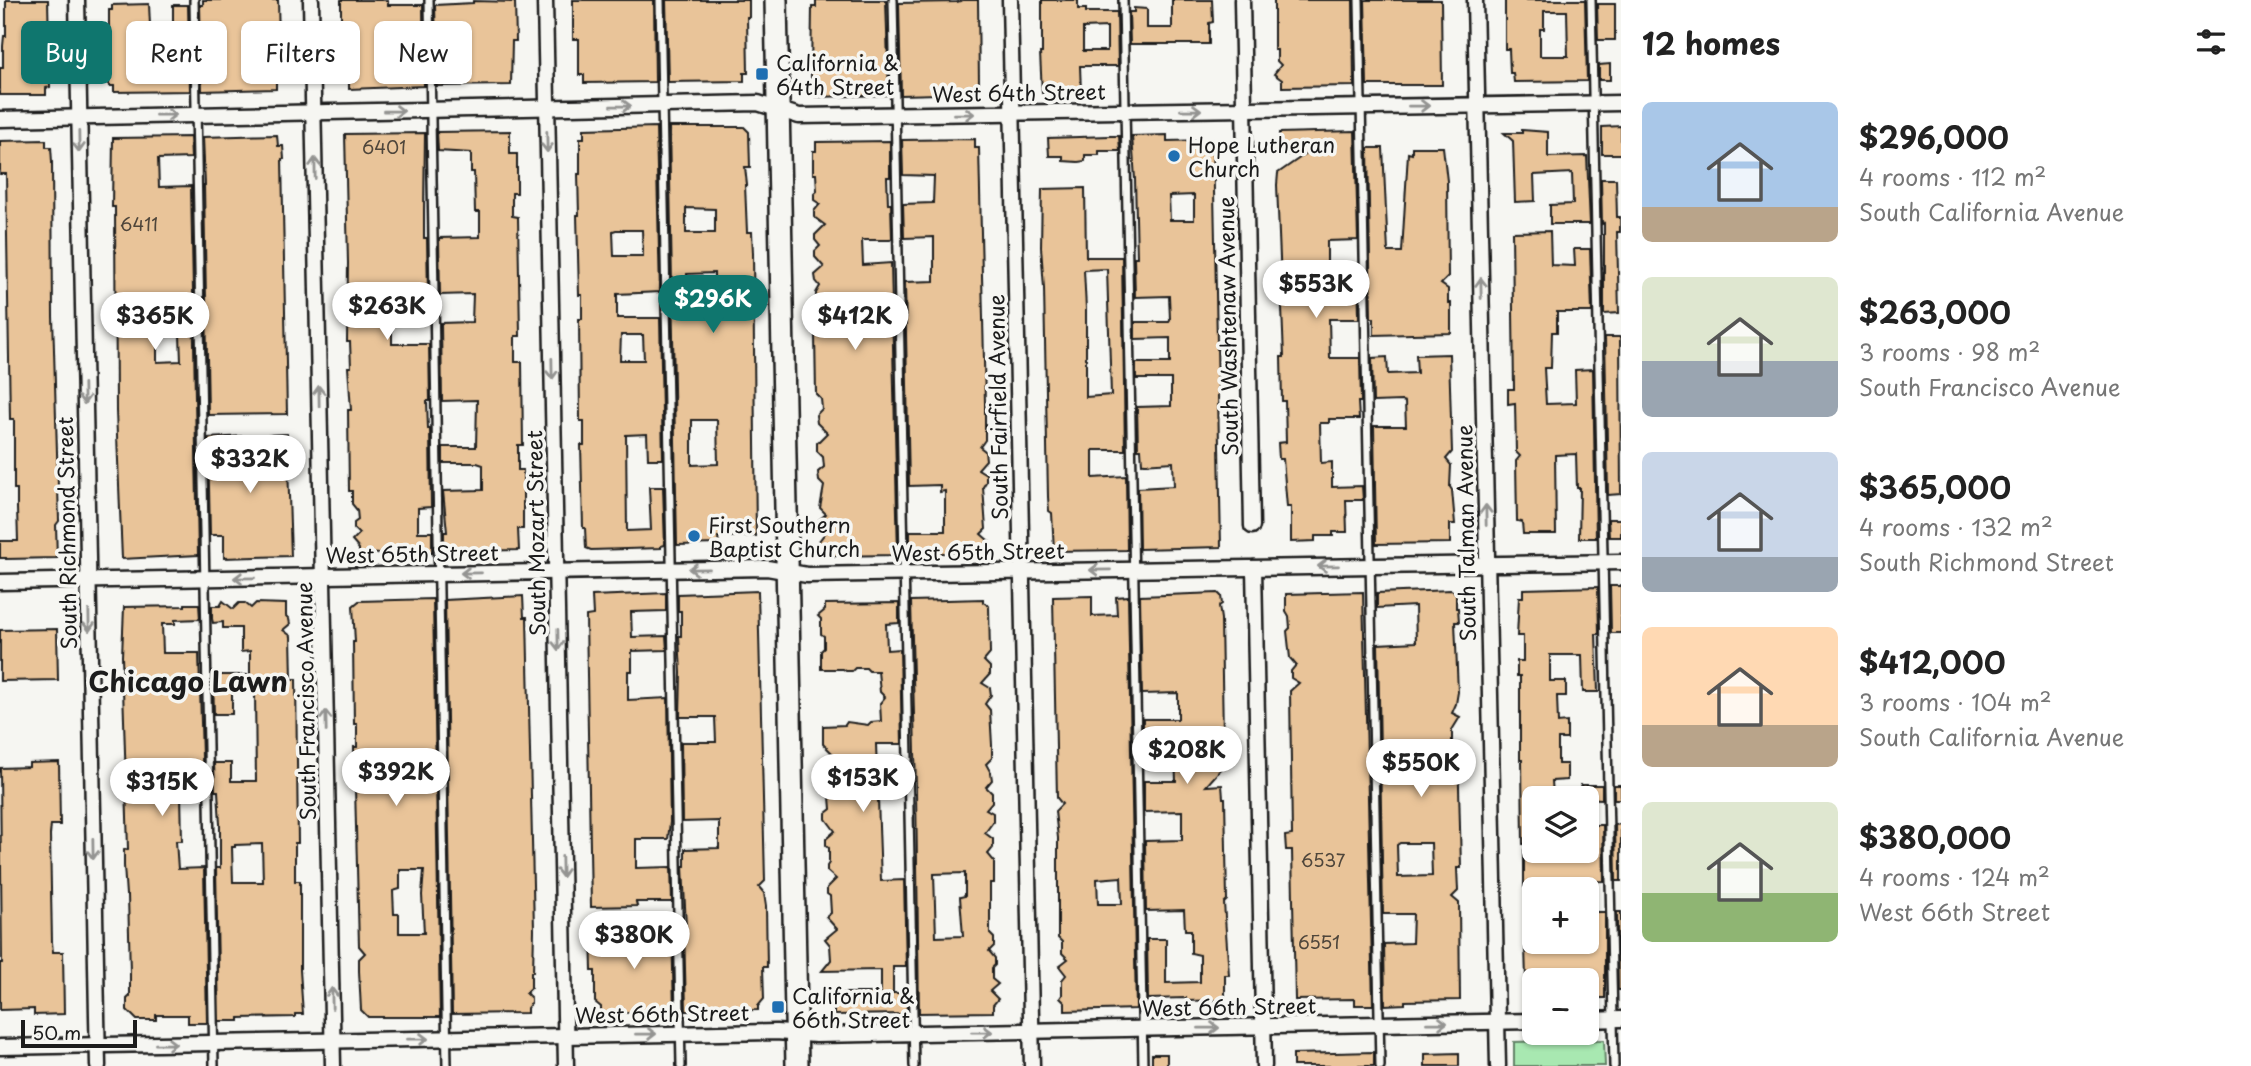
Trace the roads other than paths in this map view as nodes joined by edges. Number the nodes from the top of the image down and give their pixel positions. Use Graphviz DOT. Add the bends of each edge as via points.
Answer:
graph roads {
  1 [pos="77,0"];
  2 [pos="194,0"];
  3 [pos="312,0"];
  4 [pos="429,0"];
  5 [pos="545,0"];
  6 [pos="660,0"];
  7 [pos="776,0"];
  8 [pos="893,0"];
  9 [pos="1010,0"];
  10 [pos="1123,0"];
  11 [pos="1242,0"];
  12 [pos="1359,0"];
  13 [pos="1475,0"];
  14 [pos="1591,0"];
  15 [pos="1593,103"];
  16 [pos="1621,103"];
  17 [pos="662,105"];
  18 [pos="1477,105"];
  19 [pos="1361,107"];
  20 [pos="547,108"];
  21 [pos="1245,109"];
  22 [pos="431,110"];
  23 [pos="778,110"];
  24 [pos="1125,111"];
  25 [pos="314,112"];
  26 [pos="1012,113"];
  27 [pos="196,115"];
  28 [pos="895,115"];
  29 [pos="78,117"];
  30 [pos="0,119"];
  31 [pos="1252,526"];
  32 [pos="1604,562"];
  33 [pos="1621,562"];
  34 [pos="1487,564"];
  35 [pos="1370,566"];
  36 [pos="1254,568"];
  37 [pos="671,569"];
  38 [pos="1134,569"];
  39 [pos="787,571"];
  40 [pos="1022,571"];
  41 [pos="556,572"];
  42 [pos="904,573"];
  43 [pos="439,574"];
  44 [pos="323,576"];
  45 [pos="204,578"];
  46 [pos="88,581"];
  47 [pos="0,582"];
  48 [pos="1617,1019"];
  49 [pos="1599,1020"];
  50 [pos="1522,1021"];
  51 [pos="1497,1022"];
  52 [pos="1379,1024"];
  53 [pos="1263,1026"];
  54 [pos="1143,1029"];
  55 [pos="1031,1031"];
  56 [pos="681,1034"];
  57 [pos="796,1034"];
  58 [pos="914,1034"];
  59 [pos="566,1036"];
  60 [pos="447,1038"];
  61 [pos="333,1041"];
  62 [pos="214,1043"];
  63 [pos="97,1045"];
  64 [pos="0,1048"];
  65 [pos="98,1066"];
  66 [pos="214,1066"];
  67 [pos="333,1066"];
  68 [pos="447,1066"];
  69 [pos="566,1066"];
  70 [pos="681,1066"];
  71 [pos="797,1066"];
  72 [pos="914,1066"];
  73 [pos="1032,1066"];
  74 [pos="1143,1066"];
  75 [pos="1264,1066"];
  76 [pos="1380,1066"];
  77 [pos="1498,1066"];
  78 [pos="1614,1066"];
  1 -- 29 [label="street, South Richmond Street"];
  2 -- 27 [label="lane"];
  3 -- 25 [label="street, South Francisco Avenue"];
  4 -- 22 [label="lane"];
  5 -- 20 [label="street, South Mozart Street"];
  6 -- 17 [label="lane"];
  7 -- 23 [label="street"];
  8 -- 28 [label="lane"];
  9 -- 26 [label="street, South Fairfield Avenue"];
  10 -- 24 [label="lane"];
  11 -- 21 [label="street, South Washtenaw Avenue"];
  12 -- 19 [label="lane"];
  13 -- 18 [label="street, South Talman Avenue"];
  14 -- 15 [label="lane"];
  15 -- 16 [label="street, West 64th Street"];
  15 -- 18 [label="street, West 64th Street"];
  15 -- 32 [label="lane"];
  20 -- 17 [label="street, West 64th Street, one-way"];
  17 -- 23 [label="street, West 64th Street" via="758,103"];
  17 -- 37 [label="lane"];
  19 -- 18 [label="street, West 64th Street, one-way"];
  34 -- 18 [label="street, South Talman Avenue, one-way"];
  19 -- 21 [label="street, West 64th Street"];
  19 -- 35 [label="lane"];
  20 -- 22 [label="street, West 64th Street"];
  20 -- 41 [label="street, South Mozart Street, one-way"];
  24 -- 21 [label="street, West 64th Street, one-way"];
  21 -- 31 [label="street, South Washtenaw Avenue"];
  25 -- 22 [label="street, West 64th Street, one-way"];
  22 -- 43 [label="lane"];
  23 -- 28 [label="street, West 64th Street" via="799,117"];
  23 -- 39 [label="street"];
  24 -- 26 [label="street, West 64th Street"];
  24 -- 38 [label="lane"];
  25 -- 27 [label="street, West 64th Street"];
  44 -- 25 [label="street, South Francisco Avenue, one-way"];
  28 -- 26 [label="street, West 64th Street, one-way"];
  26 -- 40 [label="street, South Fairfield Avenue"];
  29 -- 27 [label="street, West 64th Street, one-way"];
  27 -- 45 [label="lane"];
  28 -- 42 [label="lane"];
  29 -- 30 [label="street, West 64th Street"];
  29 -- 46 [label="street, South Richmond Street, one-way"];
  32 -- 33 [label="street, West 65th Street"];
  32 -- 34 [label="street, West 65th Street"];
  32 -- 48 [label="lane"];
  34 -- 35 [label="street, West 65th Street"];
  34 -- 51 [label="street, South Talman Avenue"];
  35 -- 36 [label="street, West 65th Street, one-way"];
  35 -- 52 [label="lane"];
  36 -- 38 [label="street, West 65th Street"];
  36 -- 53 [label="street"];
  39 -- 37 [label="street, West 65th Street, one-way"];
  37 -- 41 [label="street, West 65th Street"];
  37 -- 56 [label="lane"];
  38 -- 40 [label="street, West 65th Street, one-way"];
  38 -- 54 [label="lane"];
  39 -- 42 [label="street, West 65th Street" via="807,575"];
  39 -- 57 [label="street"];
  40 -- 42 [label="street, West 65th Street"];
  40 -- 55 [label="street, South Fairfield Avenue"];
  41 -- 43 [label="street, West 65th Street, one-way"];
  41 -- 59 [label="street, South Mozart Street, one-way"];
  42 -- 58 [label="lane"];
  43 -- 44 [label="street, West 65th Street"];
  43 -- 60 [label="lane"];
  44 -- 45 [label="street, West 65th Street, one-way"];
  61 -- 44 [label="street, South Francisco Avenue, one-way"];
  45 -- 46 [label="street, West 65th Street"];
  45 -- 62 [label="lane"];
  46 -- 47 [label="street, West 65th Street"];
  46 -- 63 [label="street, South Richmond Street, one-way"];
  48 -- 49 [label="street"];
  48 -- 78 [label="lane"];
  50 -- 51 [label="street, West 66th Street"];
  52 -- 51 [label="street, West 66th Street, one-way"];
  51 -- 77 [label="street, South Talman Avenue"];
  52 -- 53 [label="street, West 66th Street"];
  52 -- 76 [label="lane"];
  54 -- 53 [label="street, West 66th Street, one-way"];
  53 -- 75 [label="street"];
  54 -- 55 [label="street, West 66th Street"];
  54 -- 74 [label="lane"];
  58 -- 55 [label="street, West 66th Street, one-way"];
  55 -- 73 [label="street, South Fairfield Avenue"];
  56 -- 57 [label="street, West 66th Street"];
  59 -- 56 [label="street, West 66th Street, one-way"];
  56 -- 70 [label="lane"];
  57 -- 58 [label="street, West 66th Street"];
  57 -- 71 [label="street"];
  58 -- 72 [label="lane"];
  59 -- 60 [label="street, West 66th Street"];
  59 -- 69 [label="street, South Mozart Street"];
  61 -- 60 [label="street, West 66th Street, one-way"];
  60 -- 68 [label="lane"];
  61 -- 62 [label="street, West 66th Street"];
  61 -- 67 [label="street, South Francisco Avenue"];
  63 -- 62 [label="street, West 66th Street, one-way"];
  62 -- 66 [label="lane"];
  63 -- 64 [label="street, West 66th Street"];
  63 -- 65 [label="street, South Richmond Street"];
}
